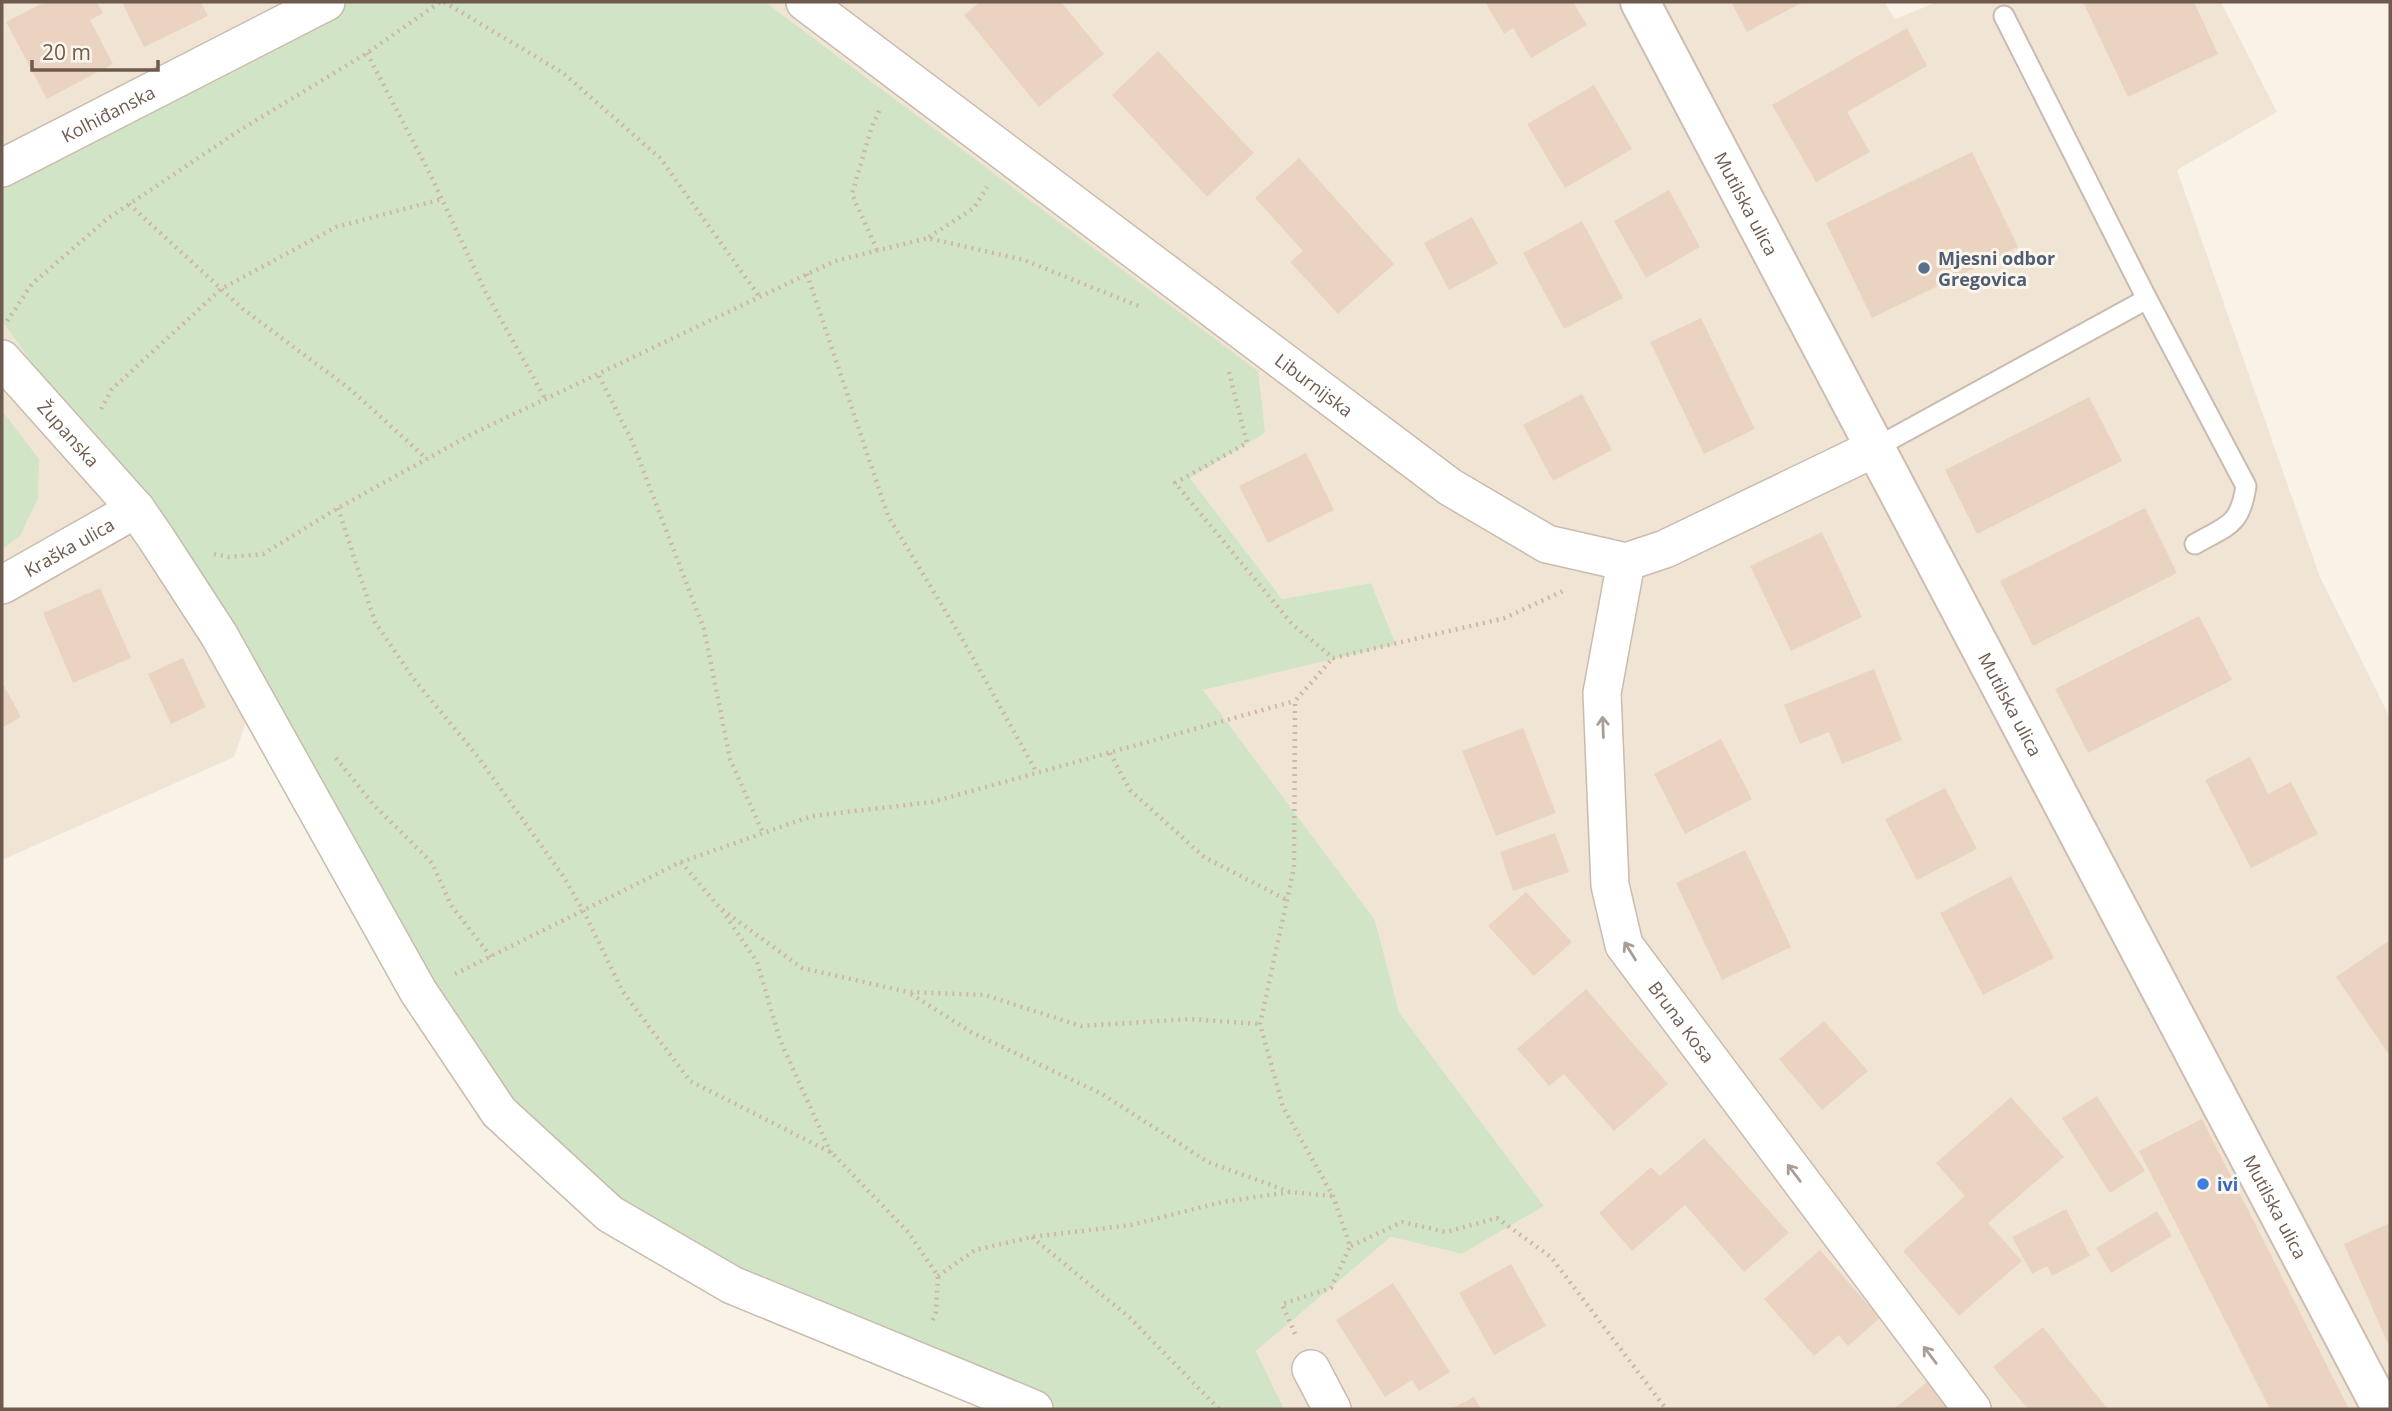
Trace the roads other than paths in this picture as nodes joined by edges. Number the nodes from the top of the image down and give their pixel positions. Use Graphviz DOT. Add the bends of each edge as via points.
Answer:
graph roads {
  1 [pos="326,2"];
  2 [pos="805,2"];
  3 [pos="1640,2"];
  4 [pos="2004,16"];
  5 [pos="2,168"];
  6 [pos="2147,299"];
  7 [pos="3,342"];
  8 [pos="1875,448"];
  9 [pos="136,509"];
  10 [pos="2195,544"];
  11 [pos="1626,562"];
  12 [pos="2,585"];
  13 [pos="1311,1369"];
  14 [pos="1034,1409"];
  15 [pos="1332,1409"];
  16 [pos="1972,1409"];
  17 [pos="2382,1409"];
  1 -- 5 [label="street, Kolhiđanska"];
  2 -- 11 [label="street, Liburnijska" via="1450,487 1547,544"];
  3 -- 8 [label="main road, Mutilska ulica"];
  4 -- 6 [label="lane"];
  6 -- 8 [label="lane"];
  6 -- 10 [label="lane" via="2246,486 2242,512"];
  7 -- 9 [label="street, Županska" via="81,447"];
  8 -- 11 [label="street" via="1665,549"];
  8 -- 17 [label="main road, Mutilska ulica"];
  9 -- 12 [label="street, Kraška ulica"];
  9 -- 14 [label="street, Županska" via="219,635 418,991 499,1112 610,1214 732,1285"];
  16 -- 11 [label="street, Bruna Kosa, one-way" via="1624,945 1610,884 1602,693"];
  13 -- 15 [label="street"];
}
